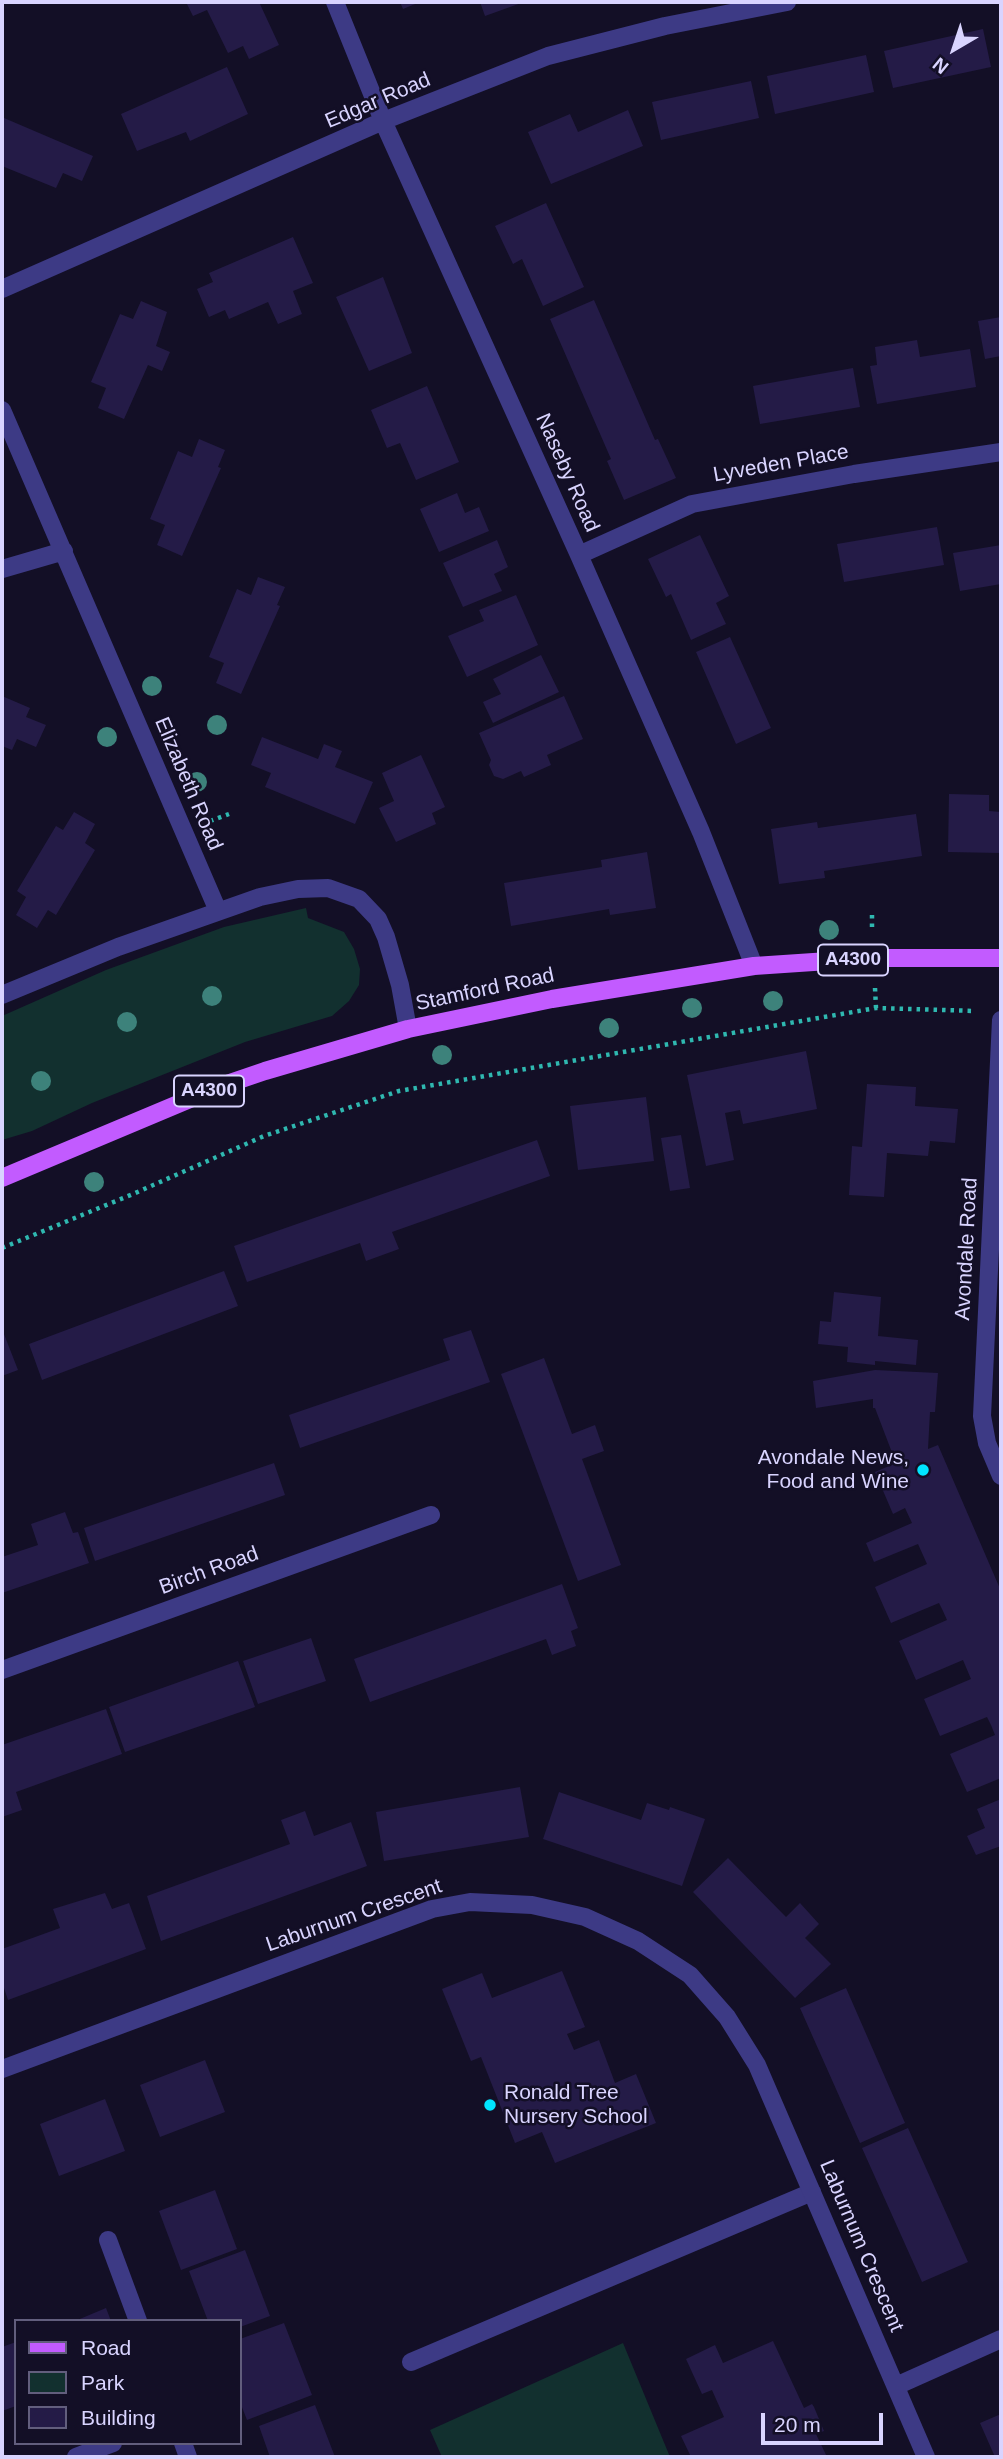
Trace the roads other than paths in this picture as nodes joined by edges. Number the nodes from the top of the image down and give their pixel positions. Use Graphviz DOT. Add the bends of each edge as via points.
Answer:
graph roads {
  1 [pos="335,2"];
  2 [pos="787,2"];
  3 [pos="383,121"];
  4 [pos="2,289"];
  5 [pos="2,410"];
  6 [pos="1001,452"];
  7 [pos="64,551"];
  8 [pos="579,555"];
  9 [pos="2,569"];
  10 [pos="218,911"];
  11 [pos="1001,958"];
  12 [pos="754,966"];
  13 [pos="2,995"];
  14 [pos="1001,1020"];
  15 [pos="408,1029"];
  16 [pos="2,1178"];
  17 [pos="1001,1476"];
  18 [pos="431,1515"];
  19 [pos="2,1670"];
  20 [pos="2,2069"];
  21 [pos="812,2192"];
  22 [pos="108,2240"];
  23 [pos="137,2319"];
  24 [pos="1001,2339"];
  25 [pos="411,2362"];
  26 [pos="896,2386"];
  27 [pos="108,2445"];
  28 [pos="76,2457"];
  29 [pos="926,2457"];
  1 -- 3 [label="street, Naseby Road"];
  2 -- 3 [label="street, Edgar Road" via="548,56"];
  3 -- 4 [label="street, Edgar Road"];
  3 -- 8 [label="street, Naseby Road"];
  5 -- 7 [label="street, Elizabeth Road"];
  6 -- 8 [label="street, Lyveden Place" via="692,503"];
  7 -- 9 [label="street"];
  7 -- 10 [label="street, Elizabeth Road"];
  8 -- 12 [label="street, Naseby Road" via="701,832"];
  10 -- 13 [label="street"];
  10 -- 15 [label="street" via="298,889 328,888 359,899 378,919 386,937"];
  11 -- 12 [label="main road, Stamford Road / A4300" via="873,958"];
  12 -- 15 [label="main road, Stamford Road / A4300" via="552,999"];
  14 -- 17 [label="street, Avondale Road" via="982,1416"];
  15 -- 16 [label="main road, Stamford Road / A4300" via="221,1086"];
  18 -- 19 [label="street, Birch Road"];
  20 -- 21 [label="street, Laburnum Crescent" via="432,1909 470,1902 533,1905 585,1917 627,1936 690,1975 727,2017 757,2065"];
  21 -- 25 [label="street"];
  21 -- 26 [label="street, Laburnum Crescent"];
  22 -- 23 [label="street"];
  24 -- 26 [label="street"];
  26 -- 29 [label="street, Laburnum Crescent"];
  27 -- 28 [label="street"];
}
